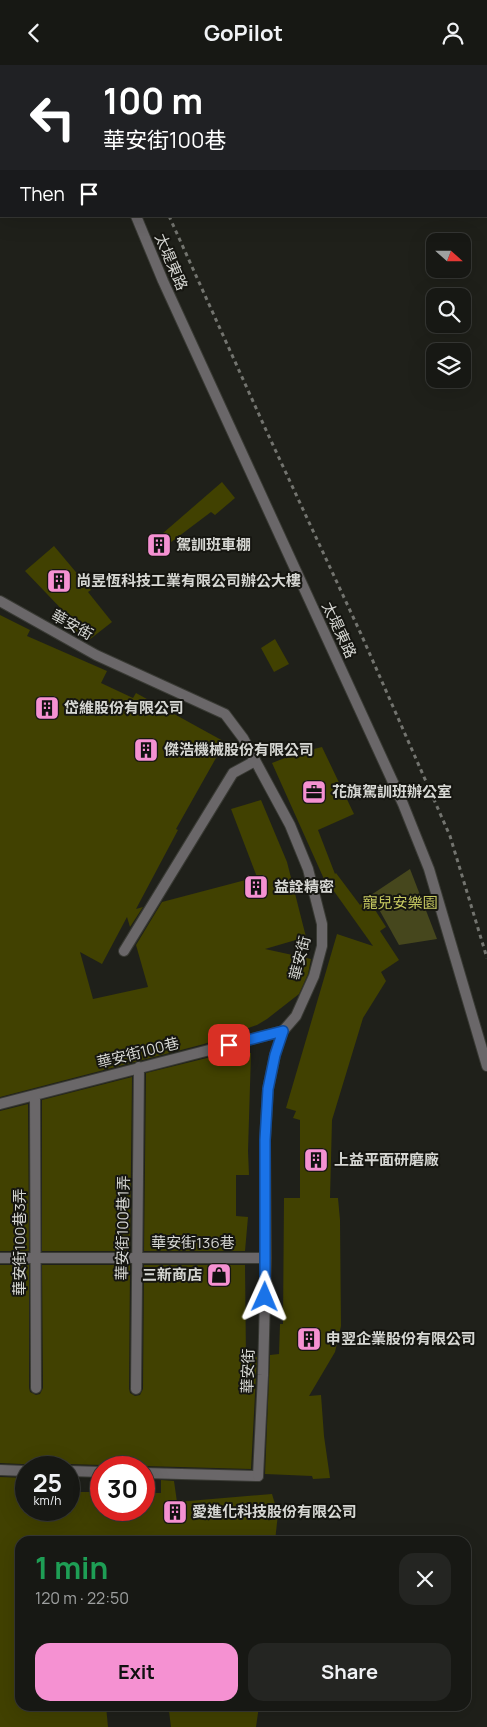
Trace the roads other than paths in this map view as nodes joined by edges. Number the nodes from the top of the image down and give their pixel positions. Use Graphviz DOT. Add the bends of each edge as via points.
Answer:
graph roads {
  1 [pos="136,217"];
  2 [pos="0,601"];
  3 [pos="255,761"];
  4 [pos="124,951"];
  5 [pos="283,1031"];
  6 [pos="487,1066"];
  7 [pos="140,1067"];
  8 [pos="35,1095"];
  9 [pos="0,1104"];
  10 [pos="0,1258"];
  11 [pos="36,1258"];
  12 [pos="138,1258"];
  13 [pos="266,1258"];
  14 [pos="36,1388"];
  15 [pos="136,1389"];
  16 [pos="0,1470"];
  17 [pos="15,1471"];
  18 [pos="155,1473"];
  1 -- 6 [label="street, 太堤東路" via="403,804 429,869"];
  2 -- 3 [label="street, 華安街" via="96,655 225,714"];
  3 -- 4 [label="street" via="233,773"];
  3 -- 5 [label="street, 華安街" via="305,860 322,924 322,945 314,976 296,1016"];
  5 -- 7 [label="street, 華安街100巷"];
  5 -- 13 [label="street, 華安街" via="268,1089"];
  7 -- 8 [label="street, 華安街100巷"];
  7 -- 12 [label="street, 華安街100巷1弄"];
  8 -- 9 [label="street, 華安街100巷"];
  8 -- 11 [label="street, 華安街100巷3弄"];
  10 -- 11 [label="street, 華安街136巷"];
  11 -- 12 [label="street, 華安街136巷"];
  11 -- 14 [label="street, 華安街100巷3弄"];
  12 -- 13 [label="street, 華安街136巷"];
  12 -- 15 [label="street, 華安街100巷1弄"];
  13 -- 18 [label="street, 華安街" via="258,1476"];
  16 -- 17 [label="street"];
}
